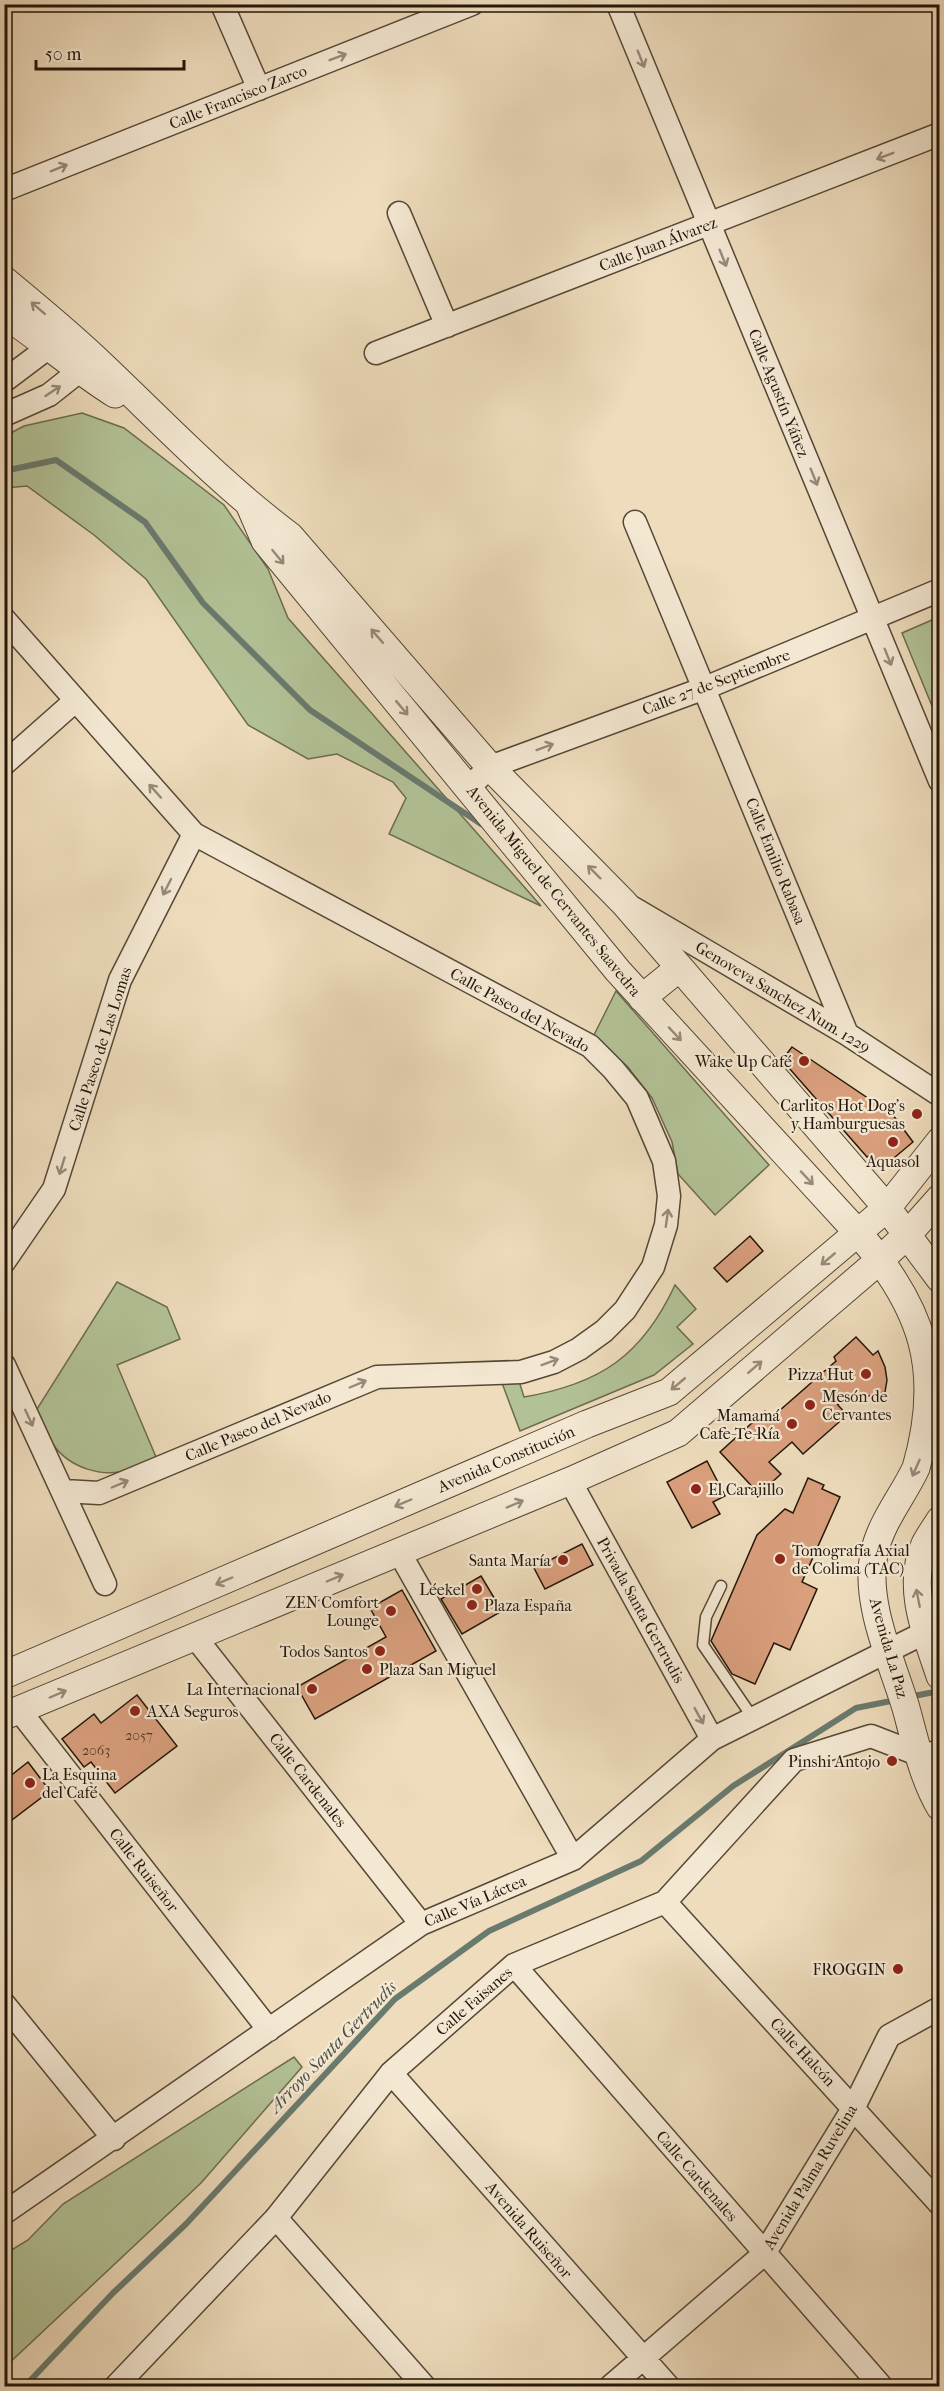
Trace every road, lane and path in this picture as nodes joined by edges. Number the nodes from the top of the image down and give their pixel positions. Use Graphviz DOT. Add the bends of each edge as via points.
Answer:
graph roads {
  1 [pos="222,4"];
  2 [pos="472,4"];
  3 [pos="618,4"];
  4 [pos="258,88"];
  5 [pos="939,134"];
  6 [pos="4,190"];
  7 [pos="399,213"];
  8 [pos="709,224"];
  9 [pos="4,280"];
  10 [pos="4,314"];
  11 [pos="447,326"];
  12 [pos="59,340"];
  13 [pos="376,353"];
  14 [pos="87,365"];
  15 [pos="4,381"];
  16 [pos="4,415"];
  17 [pos="250,506"];
  18 [pos="635,522"];
  19 [pos="939,590"];
  20 [pos="4,619"];
  21 [pos="873,619"];
  22 [pos="705,688"];
  23 [pos="75,701"];
  24 [pos="4,764"];
  25 [pos="490,767"];
  26 [pos="939,781"];
  27 [pos="469,787"];
  28 [pos="194,834"];
  29 [pos="624,903"];
  30 [pos="679,968"];
  31 [pos="642,998"];
  32 [pos="848,1034"];
  33 [pos="939,1095"];
  34 [pos="939,1141"];
  35 [pos="939,1198"];
  36 [pos="887,1208"];
  37 [pos="908,1233"];
  38 [pos="859,1234"];
  39 [pos="880,1259"];
  40 [pos="4,1262"];
  41 [pos="939,1279"];
  42 [pos="4,1365"];
  43 [pos="587,1424"];
  44 [pos="607,1465"];
  45 [pos="570,1481"];
  46 [pos="63,1491"];
  47 [pos="939,1520"];
  48 [pos="399,1552"];
  49 [pos="105,1584"];
  50 [pos="721,1586"];
  51 [pos="926,1632"];
  52 [pos="195,1637"];
  53 [pos="887,1650"];
  54 [pos="939,1675"];
  55 [pos="4,1676"];
  56 [pos="12,1713"];
  57 [pos="753,1718"];
  58 [pos="712,1739"];
  59 [pos="930,1753"];
  60 [pos="939,1808"];
  61 [pos="573,1859"];
  62 [pos="665,1902"];
  63 [pos="421,1924"];
  64 [pos="514,1965"];
  65 [pos="4,2004"];
  66 [pos="939,2008"];
  67 [pos="269,2030"];
  68 [pos="391,2073"];
  69 [pos="854,2107"];
  70 [pos="114,2139"];
  71 [pos="939,2204"];
  72 [pos="4,2213"];
  73 [pos="276,2218"];
  74 [pos="764,2253"];
  75 [pos="643,2359"];
  76 [pos="116,2386"];
  77 [pos="423,2386"];
  78 [pos="612,2386"];
  79 [pos="668,2386"];
  80 [pos="881,2386"];
  1 -- 4 [label="street"];
  4 -- 2 [label="street, Calle Francisco Zarco, one-way"];
  3 -- 8 [label="street, Calle Agustín Yáñez, one-way"];
  6 -- 4 [label="street, Calle Francisco Zarco, one-way"];
  5 -- 8 [label="street, Calle Juan Álvarez, one-way"];
  7 -- 11 [label="street"];
  8 -- 11 [label="street, Calle Juan Álvarez"];
  8 -- 21 [label="street, Calle Agustín Yáñez, one-way"];
  12 -- 9 [label="street, Avenida Miguel de Cervantes Saavedra, one-way"];
  10 -- 12 [label="street, Avenida Miguel de Cervantes Saavedra"];
  11 -- 13 [label="street, Calle Juan Álvarez"];
  12 -- 14 [label="street, Avenida Miguel de Cervantes Saavedra"];
  12 -- 15 [label="street"];
  16 -- 14 [label="street, one-way" via="49,394"];
  14 -- 17 [label="street, Avenida Miguel de Cervantes Saavedra" via="157,420"];
  25 -- 17 [label="street, Avenida Miguel de Cervantes Saavedra, one-way" via="290,536"];
  17 -- 27 [label="street, Avenida Miguel de Cervantes Saavedra, one-way" via="265,541"];
  18 -- 22 [label="street, Calle Emilio Rabasa"];
  19 -- 21 [label="street, Calle 27 de Septiembre"];
  20 -- 23 [label="street"];
  21 -- 22 [label="street, Calle 27 de Septiembre"];
  21 -- 26 [label="street, Calle Agustín Yáñez, one-way"];
  25 -- 22 [label="street, Calle 27 de Septiembre, one-way"];
  22 -- 32 [label="street, Calle Emilio Rabasa"];
  23 -- 24 [label="street"];
  28 -- 23 [label="street, one-way"];
  25 -- 27 [label="street"];
  29 -- 25 [label="street, Avenida Miguel de Cervantes Saavedra, one-way"];
  27 -- 31 [label="street, Avenida Miguel de Cervantes Saavedra"];
  28 -- 40 [label="street, Calle Paseo de Las Lomas, one-way" via="120,980 54,1189"];
  46 -- 28 [label="street, Calle Paseo del Nevado, one-way" via="99,1493 377,1377 521,1372 554,1362 604,1331 625,1310 653,1267 666,1225 669,1196 664,1161 653,1132 637,1098 590,1046"];
  29 -- 30 [label="street, Avenida Miguel de Cervantes Saavedra"];
  29 -- 32 [label="street, Genoveva Sanchez Num. 1229"];
  30 -- 31 [label="street"];
  30 -- 36 [label="street, Avenida Miguel de Cervantes Saavedra"];
  31 -- 38 [label="street, Avenida Miguel de Cervantes Saavedra, one-way"];
  32 -- 33 [label="street, Genoveva Sanchez Num. 1229"];
  34 -- 36 [label="street, Avenida Constitución"];
  35 -- 37 [label="street"];
  36 -- 37 [label="street, Avenida Miguel de Cervantes Saavedra"];
  36 -- 38 [label="street, Avenida Constitución"];
  37 -- 39 [label="street"];
  37 -- 41 [label="street"];
  38 -- 39 [label="street, Avenida Miguel de Cervantes Saavedra"];
  38 -- 43 [label="street, Avenida Constitución, one-way" via="669,1392"];
  44 -- 39 [label="street, one-way" via="678,1433"];
  39 -- 53 [label="street, Avenida La Paz, one-way" via="911,1301 925,1331 934,1366 935,1400 917,1466 874,1553 874,1606"];
  42 -- 46 [label="street, one-way"];
  43 -- 44 [label="street"];
  43 -- 55 [label="street, Avenida Constitución, one-way"];
  44 -- 45 [label="street"];
  48 -- 45 [label="street, one-way"];
  45 -- 58 [label="street, Privada Santa Gertrudis, one-way"];
  46 -- 49 [label="street"];
  51 -- 47 [label="street, one-way" via="916,1590 918,1568 925,1544"];
  52 -- 48 [label="street, one-way"];
  48 -- 61 [label="street"];
  50 -- 57 [label="lane" via="706,1617 703,1645"];
  51 -- 53 [label="street, Calle Vía Láctea"];
  51 -- 54 [label="street"];
  56 -- 52 [label="street, one-way"];
  52 -- 63 [label="street, Calle Cardenales"];
  53 -- 57 [label="street, Calle Vía Láctea"];
  53 -- 59 [label="street, Avenida La Paz" via="909,1721"];
  56 -- 67 [label="street, Calle Ruiseñor"];
  57 -- 58 [label="street, Calle Vía Láctea"];
  58 -- 61 [label="street, Calle Vía Láctea"];
  59 -- 60 [label="street, Avenida La Paz"];
  59 -- 62 [label="street, Calle Faisanes" via="871,1736 794,1760"];
  61 -- 63 [label="street, Calle Vía Láctea"];
  62 -- 64 [label="street, Calle Faisanes"];
  62 -- 69 [label="street, Calle Halcón"];
  63 -- 67 [label="street, Calle Vía Láctea"];
  64 -- 68 [label="street, Calle Faisanes"];
  64 -- 74 [label="street, Calle Cardenales"];
  65 -- 70 [label="street"];
  66 -- 69 [label="street, Avenida Palma Ruvelina" via="888,2036"];
  67 -- 70 [label="street, Calle Vía Láctea"];
  68 -- 73 [label="street, Calle Faisanes"];
  68 -- 75 [label="street, Avenida Ruiseñor"];
  69 -- 71 [label="street, Calle Halcón"];
  69 -- 74 [label="street, Avenida Palma Ruvelina"];
  70 -- 72 [label="street, Calle Vía Láctea"];
  73 -- 76 [label="street, Calle Faisanes"];
  73 -- 77 [label="street"];
  74 -- 75 [label="street, Avenida Palma Ruvelina"];
  74 -- 80 [label="street, Calle Cardenales"];
  75 -- 78 [label="street, Avenida Palma Ruvelina"];
  75 -- 79 [label="street, Avenida Ruiseñor"];
}
